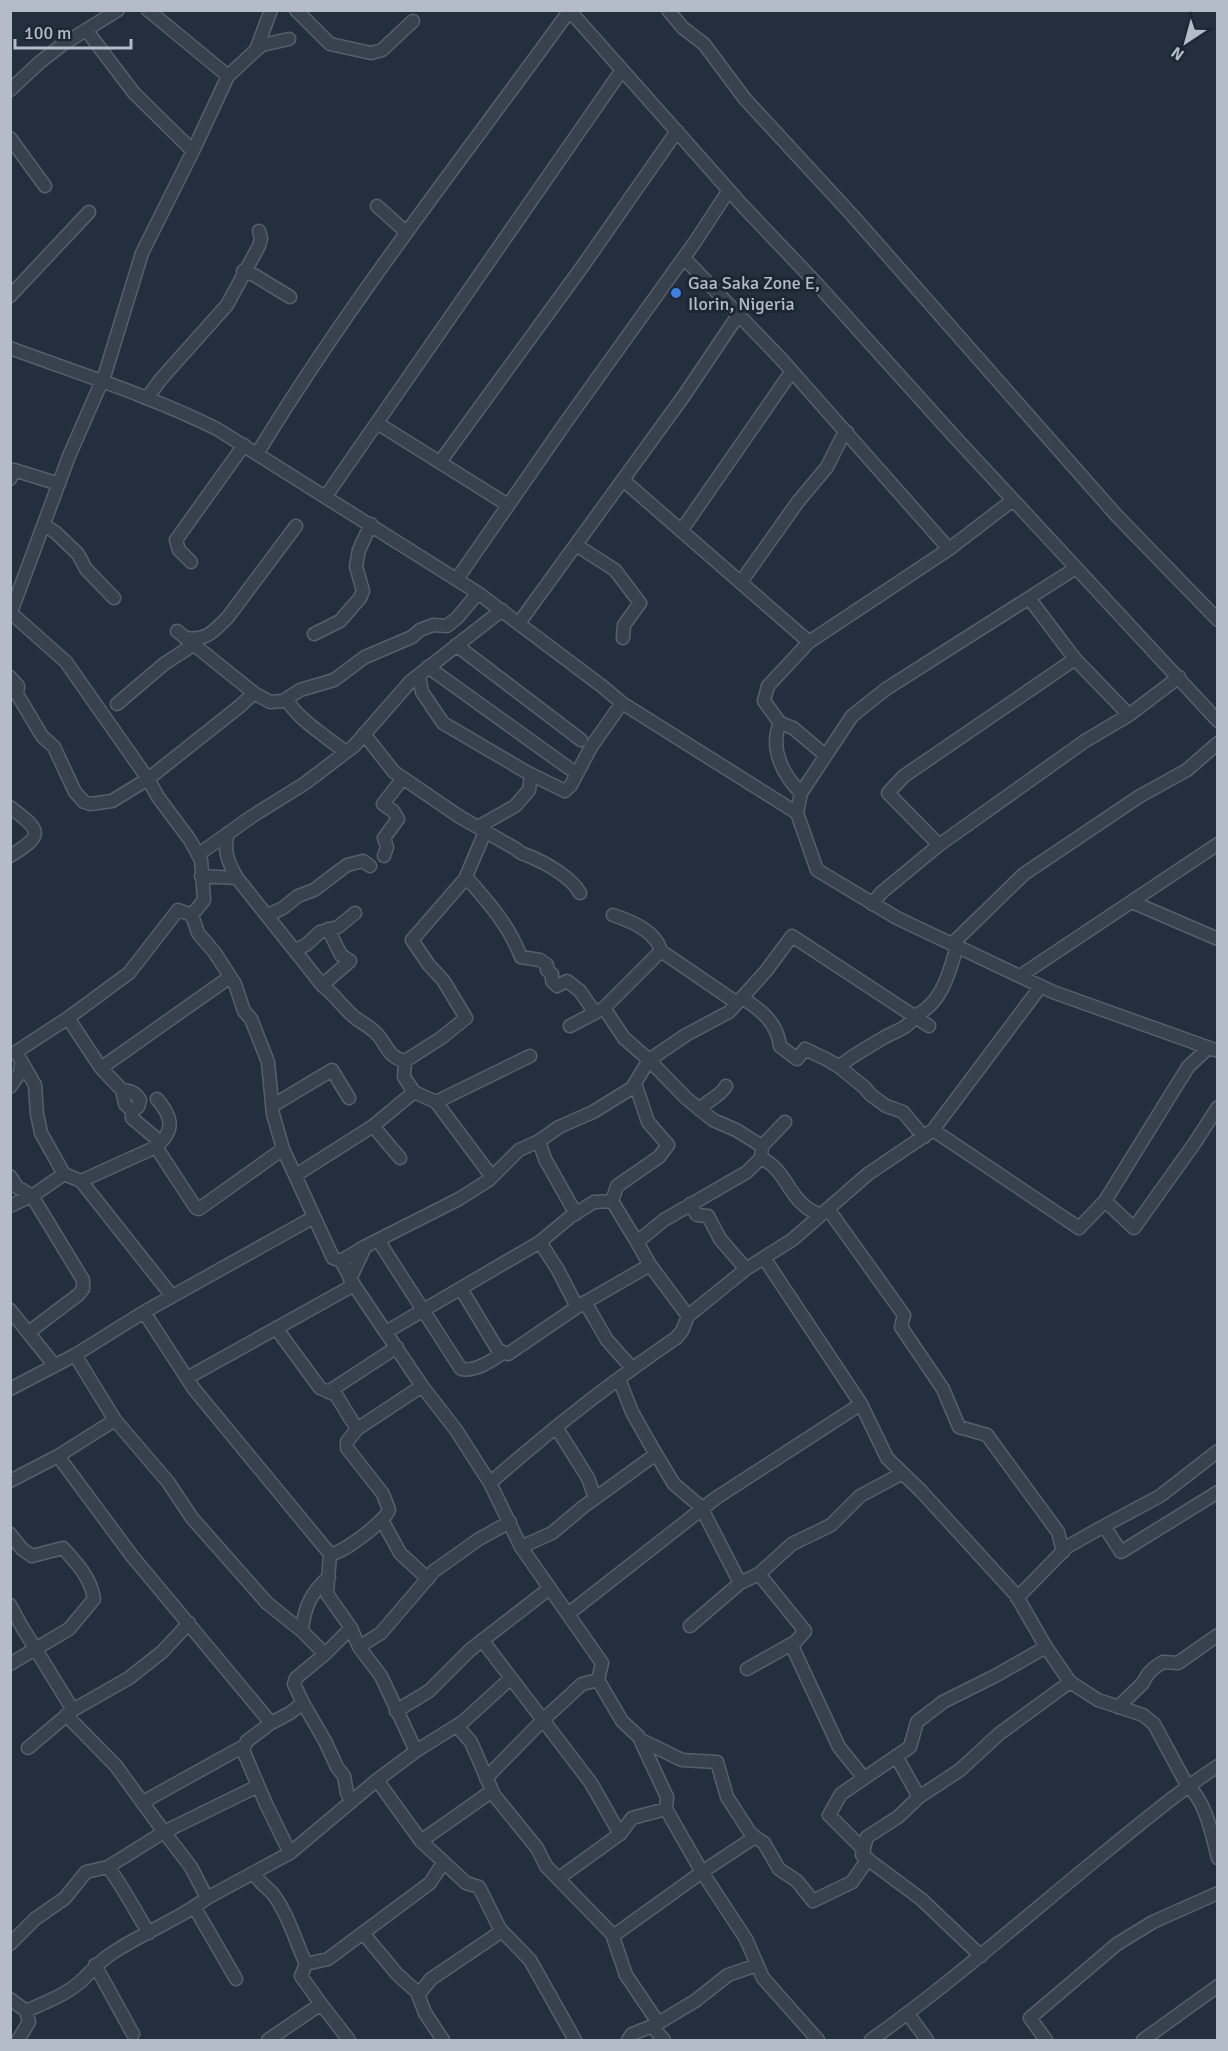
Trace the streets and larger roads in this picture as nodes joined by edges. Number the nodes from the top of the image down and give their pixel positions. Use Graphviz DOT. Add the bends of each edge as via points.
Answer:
graph roads {
  1 [pos="148,10"];
  2 [pos="271,10"];
  3 [pos="668,10"];
  4 [pos="116,11"];
  5 [pos="570,11"];
  6 [pos="301,12"];
  7 [pos="413,21"];
  8 [pos="87,31"];
  9 [pos="288,39"];
  10 [pos="256,50"];
  11 [pos="622,70"];
  12 [pos="228,76"];
  13 [pos="10,90"];
  14 [pos="677,131"];
  15 [pos="10,138"];
  16 [pos="193,152"];
  17 [pos="45,186"];
  18 [pos="729,190"];
  19 [pos="377,206"];
  20 [pos="89,212"];
  21 [pos="259,231"];
  22 [pos="406,232"];
  23 [pos="684,258"];
  24 [pos="243,271"];
  25 [pos="10,296"];
  26 [pos="290,297"];
  27 [pos="739,314"];
  28 [pos="10,348"];
  29 [pos="792,371"];
  30 [pos="103,382"];
  31 [pos="147,398"];
  32 [pos="377,423"];
  33 [pos="846,432"];
  34 [pos="244,445"];
  35 [pos="257,454"];
  36 [pos="440,462"];
  37 [pos="12,472"];
  38 [pos="623,480"];
  39 [pos="59,484"];
  40 [pos="326,496"];
  41 [pos="1013,500"];
  42 [pos="508,505"];
  43 [pos="371,524"];
  44 [pos="44,525"];
  45 [pos="296,526"];
  46 [pos="681,531"];
  47 [pos="576,545"];
  48 [pos="949,549"];
  49 [pos="191,562"];
  50 [pos="1076,568"];
  51 [pos="457,579"];
  52 [pos="741,582"];
  53 [pos="478,593"];
  54 [pos="114,598"];
  55 [pos="1029,598"];
  56 [pos="11,610"];
  57 [pos="502,610"];
  58 [pos="1218,620"];
  59 [pos="519,623"];
  60 [pos="314,634"];
  61 [pos="185,638"];
  62 [pos="623,638"];
  63 [pos="810,642"];
  64 [pos="456,645"];
  65 [pos="1076,659"];
  66 [pos="423,671"];
  67 [pos="10,677"];
  68 [pos="1179,677"];
  69 [pos="254,693"];
  70 [pos="286,699"];
  71 [pos="622,703"];
  72 [pos="117,704"];
  73 [pos="1130,715"];
  74 [pos="1218,721"];
  75 [pos="780,723"];
  76 [pos="364,734"];
  77 [pos="581,740"];
  78 [pos="1218,743"];
  79 [pos="345,753"];
  80 [pos="825,755"];
  81 [pos="570,769"];
  82 [pos="531,775"];
  83 [pos="403,778"];
  84 [pos="148,779"];
  85 [pos="801,793"];
  86 [pos="10,807"];
  87 [pos="797,813"];
  88 [pos="482,830"];
  89 [pos="228,833"];
  90 [pos="1218,844"];
  91 [pos="939,846"];
  92 [pos="199,854"];
  93 [pos="10,856"];
  94 [pos="384,856"];
  95 [pos="370,866"];
  96 [pos="201,876"];
  97 [pos="466,877"];
  98 [pos="237,878"];
  99 [pos="580,893"];
  100 [pos="1131,902"];
  101 [pos="873,904"];
  102 [pos="355,913"];
  103 [pos="192,915"];
  104 [pos="268,915"];
  105 [pos="613,915"];
  106 [pos="328,929"];
  107 [pos="1218,939"];
  108 [pos="954,945"];
  109 [pos="295,950"];
  110 [pos="661,951"];
  111 [pos="1020,976"];
  112 [pos="231,977"];
  113 [pos="320,983"];
  114 [pos="1041,986"];
  115 [pos="739,1000"];
  116 [pos="599,1011"];
  117 [pos="914,1016"];
  118 [pos="68,1018"];
  119 [pos="570,1026"];
  120 [pos="929,1026"];
  121 [pos="1213,1049"];
  122 [pos="16,1054"];
  123 [pos="530,1056"];
  124 [pos="649,1060"];
  125 [pos="405,1061"];
  126 [pos="839,1067"];
  127 [pos="101,1068"];
  128 [pos="635,1083"];
  129 [pos="726,1086"];
  130 [pos="10,1087"];
  131 [pos="414,1092"];
  132 [pos="349,1098"];
  133 [pos="157,1099"];
  134 [pos="436,1102"];
  135 [pos="272,1106"];
  136 [pos="1218,1107"];
  137 [pos="700,1110"];
  138 [pos="785,1122"];
  139 [pos="374,1126"];
  140 [pos="928,1134"];
  141 [pos="539,1141"];
  142 [pos="156,1147"];
  143 [pos="283,1149"];
  144 [pos="761,1152"];
  145 [pos="400,1158"];
  146 [pos="64,1174"];
  147 [pos="296,1175"];
  148 [pos="10,1176"];
  149 [pos="492,1177"];
  150 [pos="81,1181"];
  151 [pos="32,1196"];
  152 [pos="612,1201"];
  153 [pos="1105,1201"];
  154 [pos="690,1204"];
  155 [pos="10,1206"];
  156 [pos="825,1212"];
  157 [pos="576,1214"];
  158 [pos="314,1217"];
  159 [pos="378,1240"];
  160 [pos="540,1242"];
  161 [pos="637,1242"];
  162 [pos="366,1246"];
  163 [pos="764,1258"];
  164 [pos="341,1261"];
  165 [pos="650,1265"];
  166 [pos="746,1269"];
  167 [pos="352,1282"];
  168 [pos="461,1289"];
  169 [pos="172,1296"];
  170 [pos="581,1304"];
  171 [pos="10,1310"];
  172 [pos="424,1311"];
  173 [pos="144,1312"];
  174 [pos="688,1316"];
  175 [pos="276,1328"];
  176 [pos="28,1332"];
  177 [pos="386,1332"];
  178 [pos="397,1347"];
  179 [pos="503,1353"];
  180 [pos="75,1355"];
  181 [pos="55,1366"];
  182 [pos="632,1368"];
  183 [pos="187,1378"];
  184 [pos="619,1379"];
  185 [pos="422,1386"];
  186 [pos="10,1389"];
  187 [pos="328,1392"];
  188 [pos="861,1404"];
  189 [pos="115,1420"];
  190 [pos="556,1427"];
  191 [pos="357,1429"];
  192 [pos="1218,1451"];
  193 [pos="656,1454"];
  194 [pos="58,1456"];
  195 [pos="901,1474"];
  196 [pos="10,1481"];
  197 [pos="490,1483"];
  198 [pos="1218,1492"];
  199 [pos="595,1498"];
  200 [pos="702,1509"];
  201 [pos="382,1520"];
  202 [pos="510,1522"];
  203 [pos="1104,1526"];
  204 [pos="10,1534"];
  205 [pos="521,1547"];
  206 [pos="1063,1552"];
  207 [pos="330,1554"];
  208 [pos="759,1574"];
  209 [pos="329,1577"];
  210 [pos="428,1579"];
  211 [pos="740,1582"];
  212 [pos="550,1588"];
  213 [pos="1017,1598"];
  214 [pos="10,1605"];
  215 [pos="568,1614"];
  216 [pos="189,1623"];
  217 [pos="690,1626"];
  218 [pos="351,1628"];
  219 [pos="302,1631"];
  220 [pos="1218,1635"];
  221 [pos="482,1641"];
  222 [pos="795,1642"];
  223 [pos="359,1647"];
  224 [pos="1046,1647"];
  225 [pos="35,1648"];
  226 [pos="326,1654"];
  227 [pos="10,1664"];
  228 [pos="747,1669"];
  229 [pos="511,1678"];
  230 [pos="598,1680"];
  231 [pos="1070,1682"];
  232 [pos="303,1703"];
  233 [pos="1118,1707"];
  234 [pos="396,1711"];
  235 [pos="70,1712"];
  236 [pos="543,1720"];
  237 [pos="271,1723"];
  238 [pos="457,1726"];
  239 [pos="641,1740"];
  240 [pos="244,1746"];
  241 [pos="28,1748"];
  242 [pos="416,1751"];
  243 [pos="896,1756"];
  244 [pos="1218,1766"];
  245 [pos="486,1778"];
  246 [pos="864,1778"];
  247 [pos="377,1780"];
  248 [pos="1187,1785"];
  249 [pos="258,1786"];
  250 [pos="492,1791"];
  251 [pos="919,1797"];
  252 [pos="351,1801"];
  253 [pos="143,1802"];
  254 [pos="666,1809"];
  255 [pos="164,1832"];
  256 [pos="620,1834"];
  257 [pos="755,1837"];
  258 [pos="421,1841"];
  259 [pos="290,1853"];
  260 [pos="866,1854"];
  261 [pos="1217,1858"];
  262 [pos="443,1863"];
  263 [pos="108,1867"];
  264 [pos="702,1872"];
  265 [pos="254,1873"];
  266 [pos="559,1878"];
  267 [pos="1218,1893"];
  268 [pos="207,1898"];
  269 [pos="195,1908"];
  270 [pos="502,1931"];
  271 [pos="148,1933"];
  272 [pos="363,1933"];
  273 [pos="613,1936"];
  274 [pos="10,1944"];
  275 [pos="981,1956"];
  276 [pos="306,1964"];
  277 [pos="95,1965"];
  278 [pos="757,1965"];
  279 [pos="236,1979"];
  280 [pos="1218,1986"];
  281 [pos="418,1995"];
  282 [pos="10,1999"];
  283 [pos="321,2004"];
  284 [pos="26,2011"];
  285 [pos="908,2014"];
  286 [pos="655,2025"];
  287 [pos="133,2034"];
  288 [pos="18,2040"];
  289 [pos="267,2040"];
  290 [pos="349,2040"];
  291 [pos="442,2040"];
  292 [pos="575,2040"];
  293 [pos="628,2040"];
  294 [pos="664,2040"];
  295 [pos="818,2040"];
  296 [pos="872,2040"];
  297 [pos="927,2040"];
  298 [pos="1046,2040"];
  299 [pos="1143,2040"];
  1 -- 12 [label="street"];
  2 -- 10 [label="street"];
  3 -- 58 [label="street" via="704,44 745,99 1117,516"];
  4 -- 8 [label="street"];
  5 -- 11 [label="street"];
  5 -- 22 [label="street"];
  6 -- 7 [label="street" via="330,44 371,53 382,50"];
  8 -- 13 [label="street" via="62,45"];
  8 -- 16 [label="street" via="134,93"];
  9 -- 10 [label="street"];
  10 -- 12 [label="street"];
  11 -- 14 [label="street"];
  11 -- 32 [label="street"];
  12 -- 16 [label="street"];
  14 -- 18 [label="street"];
  14 -- 36 [label="street"];
  15 -- 17 [label="street"];
  16 -- 30 [label="street" via="142,253"];
  18 -- 23 [label="street"];
  18 -- 41 [label="street"];
  19 -- 22 [label="street"];
  20 -- 25 [label="street"];
  21 -- 24 [label="street" via="259,246"];
  22 -- 35 [label="street" via="324,348"];
  23 -- 27 [label="street"];
  23 -- 42 [label="street"];
  24 -- 26 [label="street"];
  24 -- 31 [label="street" via="226,305"];
  27 -- 29 [label="street"];
  27 -- 38 [label="street"];
  28 -- 30 [label="street"];
  29 -- 33 [label="street"];
  29 -- 46 [label="street"];
  30 -- 31 [label="street"];
  30 -- 39 [label="street"];
  31 -- 34 [label="street" via="192,416"];
  32 -- 36 [label="street"];
  32 -- 40 [label="street"];
  33 -- 48 [label="street"];
  33 -- 52 [label="street" via="827,467"];
  34 -- 35 [label="street"];
  34 -- 49 [label="street" via="176,540"];
  35 -- 40 [label="street"];
  36 -- 42 [label="street"];
  37 -- 39 [label="street"];
  38 -- 46 [label="street"];
  38 -- 47 [label="street"];
  39 -- 44 [label="street"];
  40 -- 43 [label="street"];
  41 -- 48 [label="street"];
  41 -- 50 [label="street"];
  42 -- 51 [label="street"];
  43 -- 51 [label="street"];
  43 -- 60 [label="street" via="356,566 363,591 360,598 340,621"];
  44 -- 54 [label="street" via="72,548"];
  44 -- 56 [label="street"];
  45 -- 61 [label="street" via="218,628 198,640"];
  46 -- 52 [label="street"];
  47 -- 59 [label="street"];
  47 -- 62 [label="street" via="615,570 640,603 624,625"];
  48 -- 63 [label="street"];
  50 -- 55 [label="street"];
  50 -- 68 [label="street"];
  51 -- 53 [label="street"];
  52 -- 63 [label="street"];
  53 -- 57 [label="street"];
  53 -- 70 [label="street" via="447,626 433,625 420,630 365,657 334,680 300,690"];
  55 -- 65 [label="street"];
  55 -- 80 [label="street" via="886,689 852,716"];
  56 -- 84 [label="street" via="66,662"];
  57 -- 59 [label="street"];
  57 -- 64 [label="street"];
  59 -- 71 [label="street"];
  61 -- 69 [label="street"];
  61 -- 72 [label="street" via="164,664"];
  63 -- 75 [label="street" via="768,686 764,701"];
  64 -- 66 [label="street"];
  64 -- 77 [label="street"];
  65 -- 73 [label="street"];
  65 -- 91 [label="street" via="904,776 888,793"];
  66 -- 76 [label="street"];
  66 -- 81 [label="street"];
  66 -- 82 [label="street" via="422,692 443,723"];
  67 -- 84 [label="street" via="84,802 112,801"];
  68 -- 73 [label="street"];
  68 -- 74 [label="street"];
  69 -- 70 [label="street" via="270,702"];
  69 -- 84 [label="street"];
  70 -- 79 [label="street" via="305,723 341,746"];
  71 -- 82 [label="street" via="565,791"];
  71 -- 87 [label="street"];
  73 -- 91 [label="street" via="1085,741"];
  75 -- 80 [label="street" via="793,728"];
  75 -- 85 [label="street" via="776,745 780,763"];
  76 -- 79 [label="street"];
  76 -- 83 [label="street"];
  78 -- 108 [label="street" via="1187,770 1140,796 1024,874"];
  79 -- 89 [label="street"];
  80 -- 85 [label="street"];
  82 -- 88 [label="street" via="530,790"];
  83 -- 88 [label="street"];
  83 -- 94 [label="street" via="383,804 398,819 384,838"];
  84 -- 92 [label="street"];
  85 -- 87 [label="street"];
  86 -- 93 [label="street" via="36,835"];
  87 -- 101 [label="street" via="817,870"];
  88 -- 97 [label="street"];
  88 -- 99 [label="street" via="552,869 575,884"];
  89 -- 92 [label="street"];
  89 -- 98 [label="street" via="226,856"];
  90 -- 100 [label="street"];
  91 -- 101 [label="street"];
  92 -- 96 [label="street"];
  95 -- 104 [label="street" via="363,861 347,865 314,890"];
  96 -- 98 [label="street"];
  96 -- 103 [label="street" via="204,900"];
  97 -- 116 [label="street" via="500,917 521,957 540,960 547,965 556,986 567,981"];
  97 -- 125 [label="street" via="412,940 466,1018"];
  98 -- 104 [label="street"];
  100 -- 107 [label="street"];
  100 -- 111 [label="street"];
  101 -- 108 [label="street"];
  102 -- 106 [label="street" via="338,927"];
  103 -- 112 [label="street" via="198,933"];
  103 -- 118 [label="street" via="178,910 129,973"];
  104 -- 109 [label="street"];
  105 -- 110 [label="street" via="650,934"];
  106 -- 109 [label="street"];
  106 -- 113 [label="street" via="341,955 350,961"];
  108 -- 111 [label="street"];
  108 -- 117 [label="street" via="952,965 933,1005"];
  109 -- 113 [label="street"];
  110 -- 115 [label="street"];
  110 -- 116 [label="street"];
  111 -- 114 [label="street"];
  112 -- 127 [label="street"];
  112 -- 135 [label="street" via="268,1062"];
  113 -- 125 [label="street" via="380,1037 389,1054"];
  114 -- 121 [label="street"];
  114 -- 140 [label="street"];
  115 -- 117 [label="street" via="792,936"];
  115 -- 124 [label="street" via="729,1012"];
  115 -- 126 [label="street" via="768,1019 778,1034 780,1046 797,1059 805,1049"];
  116 -- 119 [label="street"];
  116 -- 124 [label="street"];
  117 -- 120 [label="street"];
  117 -- 126 [label="street" via="908,1027 848,1058"];
  118 -- 122 [label="street"];
  118 -- 127 [label="street"];
  121 -- 153 [label="street" via="1188,1067"];
  122 -- 130 [label="street" via="20,1073"];
  122 -- 146 [label="street" via="35,1085 41,1133"];
  123 -- 134 [label="street"];
  124 -- 128 [label="street"];
  124 -- 137 [label="street"];
  125 -- 131 [label="street" via="404,1077"];
  126 -- 140 [label="street" via="871,1095 903,1112"];
  127 -- 142 [label="street" via="122,1090 132,1118 158,1140"];
  128 -- 141 [label="street" via="603,1106"];
  128 -- 152 [label="street" via="648,1122 668,1145 659,1157 617,1186"];
  129 -- 137 [label="street" via="722,1094"];
  131 -- 134 [label="street"];
  131 -- 139 [label="street"];
  132 -- 135 [label="street" via="332,1070"];
  133 -- 142 [label="street" via="171,1125"];
  134 -- 149 [label="street"];
  135 -- 143 [label="street"];
  136 -- 153 [label="street" via="1134,1227"];
  137 -- 144 [label="street" via="736,1130"];
  138 -- 144 [label="street"];
  139 -- 145 [label="street"];
  139 -- 147 [label="street"];
  140 -- 153 [label="street" via="1079,1228"];
  140 -- 156 [label="street" via="868,1174"];
  141 -- 149 [label="street" via="519,1149"];
  141 -- 157 [label="street"];
  142 -- 143 [label="street" via="196,1209"];
  142 -- 150 [label="street"];
  143 -- 147 [label="street"];
  144 -- 154 [label="street" via="747,1172"];
  144 -- 156 [label="street" via="804,1207"];
  146 -- 150 [label="street"];
  146 -- 151 [label="street"];
  147 -- 158 [label="street"];
  148 -- 151 [label="street"];
  149 -- 159 [label="street" via="459,1199"];
  150 -- 169 [label="street"];
  151 -- 155 [label="street"];
  151 -- 176 [label="street" via="83,1280 83,1289"];
  152 -- 157 [label="street" via="594,1202"];
  152 -- 161 [label="street"];
  154 -- 161 [label="street"];
  154 -- 166 [label="street" via="697,1215 708,1216 720,1239"];
  156 -- 163 [label="street"];
  156 -- 206 [label="street" via="904,1315 901,1327 943,1389 959,1426 987,1435 1058,1532"];
  157 -- 160 [label="street"];
  158 -- 164 [label="street" via="333,1258"];
  158 -- 169 [label="street"];
  159 -- 162 [label="street"];
  159 -- 172 [label="street"];
  160 -- 168 [label="street"];
  160 -- 170 [label="street"];
  161 -- 165 [label="street"];
  162 -- 164 [label="street"];
  162 -- 167 [label="street"];
  163 -- 166 [label="street"];
  163 -- 188 [label="street"];
  164 -- 167 [label="street"];
  165 -- 170 [label="street"];
  165 -- 174 [label="street"];
  166 -- 174 [label="street"];
  167 -- 175 [label="street"];
  167 -- 177 [label="street"];
  168 -- 172 [label="street"];
  168 -- 179 [label="street"];
  169 -- 173 [label="street"];
  170 -- 179 [label="street" via="508,1354"];
  170 -- 182 [label="street"];
  171 -- 176 [label="street"];
  172 -- 177 [label="street"];
  172 -- 179 [label="street" via="461,1369 477,1367"];
  173 -- 180 [label="street"];
  173 -- 183 [label="street"];
  174 -- 182 [label="street" via="676,1338"];
  175 -- 183 [label="street"];
  175 -- 187 [label="street" via="320,1388"];
  176 -- 181 [label="street"];
  177 -- 178 [label="street"];
  178 -- 185 [label="street"];
  178 -- 187 [label="street"];
  180 -- 181 [label="street"];
  180 -- 189 [label="street"];
  181 -- 186 [label="street"];
  182 -- 184 [label="street"];
  183 -- 207 [label="street"];
  184 -- 190 [label="street"];
  184 -- 193 [label="street"];
  185 -- 191 [label="street"];
  185 -- 197 [label="street"];
  187 -- 191 [label="street" via="338,1398"];
  188 -- 195 [label="street" via="888,1458"];
  188 -- 200 [label="street"];
  189 -- 194 [label="street"];
  189 -- 219 [label="street" via="231,1564 267,1603"];
  190 -- 197 [label="street"];
  190 -- 199 [label="street" via="588,1478"];
  191 -- 201 [label="street" via="347,1448 383,1494 389,1510"];
  192 -- 203 [label="street" via="1160,1496"];
  193 -- 199 [label="street"];
  193 -- 200 [label="street" via="674,1484"];
  194 -- 196 [label="street"];
  194 -- 216 [label="street" via="132,1556"];
  195 -- 208 [label="street" via="860,1496 831,1525 792,1544"];
  195 -- 213 [label="street"];
  197 -- 202 [label="street"];
  198 -- 203 [label="street" via="1121,1552"];
  199 -- 205 [label="street" via="552,1533"];
  200 -- 211 [label="street"];
  200 -- 215 [label="street"];
  201 -- 207 [label="street" via="338,1553"];
  201 -- 210 [label="street" via="400,1552"];
  202 -- 205 [label="street"];
  202 -- 210 [label="street" via="448,1559"];
  203 -- 206 [label="street"];
  204 -- 225 [label="street" via="32,1556 63,1548 77,1563 93,1592 94,1599 69,1629"];
  205 -- 212 [label="street"];
  206 -- 213 [label="street"];
  207 -- 209 [label="street"];
  208 -- 211 [label="street"];
  208 -- 222 [label="street" via="805,1631"];
  209 -- 218 [label="street" via="328,1598"];
  209 -- 219 [label="street" via="306,1605"];
  210 -- 223 [label="street" via="381,1633"];
  211 -- 217 [label="street"];
  212 -- 215 [label="street"];
  212 -- 221 [label="street"];
  213 -- 224 [label="street"];
  214 -- 225 [label="street"];
  215 -- 230 [label="street" via="602,1663"];
  216 -- 235 [label="street" via="162,1652 129,1678"];
  216 -- 237 [label="street"];
  218 -- 223 [label="street"];
  218 -- 226 [label="street"];
  219 -- 226 [label="street"];
  220 -- 233 [label="street" via="1178,1663 1163,1662 1154,1668"];
  221 -- 229 [label="street"];
  221 -- 234 [label="street" via="429,1691"];
  222 -- 228 [label="street"];
  222 -- 246 [label="street" via="792,1646 839,1747"];
  223 -- 234 [label="street" via="381,1676"];
  224 -- 231 [label="street"];
  224 -- 243 [label="street" via="943,1702 917,1722 910,1747"];
  225 -- 227 [label="street"];
  225 -- 235 [label="street"];
  226 -- 232 [label="street" via="294,1681"];
  229 -- 236 [label="street"];
  229 -- 238 [label="street"];
  230 -- 236 [label="street" via="582,1684"];
  230 -- 239 [label="street" via="622,1721"];
  231 -- 233 [label="street" via="1086,1694"];
  231 -- 251 [label="street" via="999,1734 960,1770"];
  232 -- 237 [label="street"];
  232 -- 252 [label="street" via="344,1776"];
  233 -- 248 [label="street" via="1143,1715 1154,1724"];
  234 -- 242 [label="street"];
  235 -- 241 [label="street"];
  235 -- 253 [label="street"];
  236 -- 245 [label="street"];
  236 -- 256 [label="street" via="591,1784"];
  237 -- 240 [label="street"];
  238 -- 242 [label="street"];
  238 -- 245 [label="street" via="471,1742"];
  239 -- 254 [label="street" via="667,1797"];
  239 -- 257 [label="street" via="682,1760 717,1762 727,1797"];
  240 -- 249 [label="street"];
  240 -- 253 [label="street"];
  242 -- 247 [label="street"];
  243 -- 246 [label="street"];
  243 -- 251 [label="street"];
  244 -- 248 [label="street"];
  245 -- 250 [label="street"];
  246 -- 260 [label="street" via="841,1794 829,1815"];
  247 -- 252 [label="street"];
  247 -- 258 [label="street"];
  248 -- 261 [label="street" via="1196,1793"];
  248 -- 275 [label="street"];
  249 -- 255 [label="street"];
  249 -- 259 [label="street"];
  250 -- 258 [label="street"];
  250 -- 266 [label="street"];
  251 -- 260 [label="street" via="898,1817 867,1837"];
  252 -- 259 [label="street"];
  253 -- 255 [label="street"];
  254 -- 256 [label="street" via="632,1818"];
  254 -- 264 [label="street"];
  255 -- 263 [label="street"];
  255 -- 268 [label="street" via="192,1867"];
  256 -- 266 [label="street"];
  257 -- 260 [label="street" via="764,1843 779,1869 813,1901 852,1882"];
  257 -- 264 [label="street"];
  258 -- 262 [label="street"];
  259 -- 265 [label="street"];
  260 -- 275 [label="street"];
  262 -- 270 [label="street" via="466,1883 479,1887"];
  262 -- 272 [label="street" via="430,1883"];
  263 -- 271 [label="street"];
  263 -- 274 [label="street" via="86,1872 65,1898 35,1919"];
  264 -- 273 [label="street"];
  264 -- 278 [label="street" via="746,1939"];
  265 -- 268 [label="street"];
  265 -- 276 [label="street" via="284,1913"];
  266 -- 273 [label="street"];
  267 -- 298 [label="street" via="1153,1922 1117,1944 1030,2018"];
  268 -- 269 [label="street"];
  269 -- 271 [label="street"];
  269 -- 279 [label="street"];
  270 -- 281 [label="street" via="431,1979"];
  270 -- 292 [label="street" via="530,1960"];
  271 -- 277 [label="street"];
  272 -- 276 [label="street" via="328,1959"];
  272 -- 281 [label="street"];
  273 -- 286 [label="street" via="626,1975 655,2018"];
  275 -- 285 [label="street"];
  276 -- 283 [label="street" via="301,1976"];
  277 -- 284 [label="street" via="65,1993"];
  277 -- 287 [label="street"];
  278 -- 286 [label="street" via="728,1975"];
  278 -- 295 [label="street" via="763,1978"];
  280 -- 299 [label="street"];
  281 -- 291 [label="street"];
  282 -- 284 [label="street"];
  283 -- 289 [label="street"];
  283 -- 290 [label="street"];
  284 -- 288 [label="street" via="29,2022"];
  285 -- 296 [label="street"];
  285 -- 297 [label="street"];
  286 -- 293 [label="street" via="632,2034"];
  286 -- 294 [label="street"];
}
